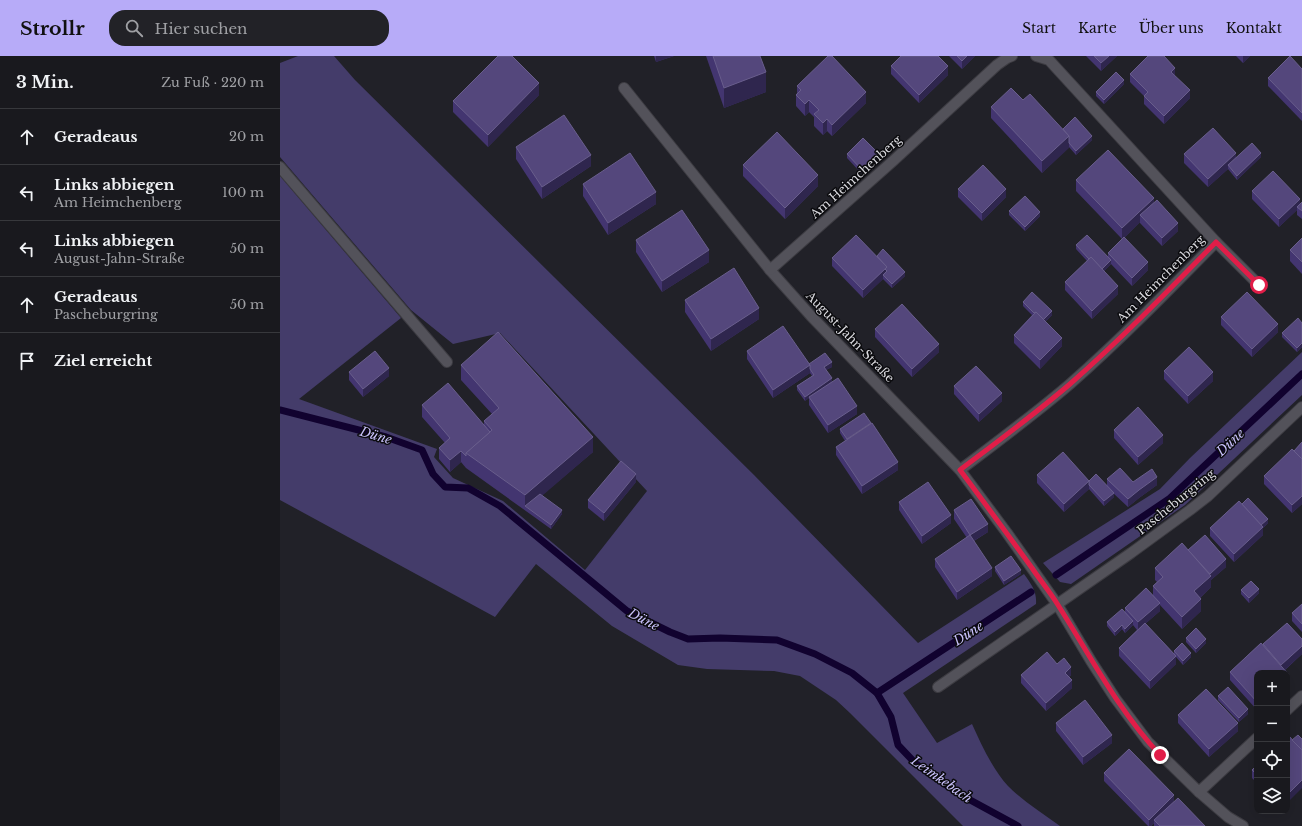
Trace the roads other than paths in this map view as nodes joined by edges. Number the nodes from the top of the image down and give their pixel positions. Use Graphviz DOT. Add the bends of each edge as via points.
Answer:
graph roads {
  1 [pos="1012,56"];
  2 [pos="1036,56"];
  3 [pos="624,88"];
  4 [pos="280,167"];
  5 [pos="1216,242"];
  6 [pos="770,270"];
  7 [pos="1259,285"];
  8 [pos="448,362"];
  9 [pos="1302,407"];
  10 [pos="960,470"];
  11 [pos="1057,604"];
  12 [pos="938,687"];
  13 [pos="1302,696"];
  14 [pos="1290,707"];
  15 [pos="1254,741"];
  16 [pos="1199,792"];
  17 [pos="1243,826"];
  1 -- 6 [label="street, Am Heimchenberg" via="997,65"];
  2 -- 5 [label="street, Am Heimchenberg" via="1049,60"];
  3 -- 6 [label="street, August-Jahn-Straße"];
  4 -- 8 [label="street"];
  5 -- 7 [label="street"];
  5 -- 10 [label="street, Am Heimchenberg" via="1085,371"];
  6 -- 10 [label="street, August-Jahn-Straße"];
  9 -- 11 [label="street, Pascheburgring" via="1208,496 1160,533"];
  10 -- 11 [label="street, August-Jahn-Straße"];
  11 -- 12 [label="street, Pascheburgring"];
  11 -- 16 [label="street" via="1091,661 1136,727 1160,755"];
  13 -- 14 [label="street"];
  15 -- 16 [label="street"];
  16 -- 17 [label="street" via="1228,817"];
}
